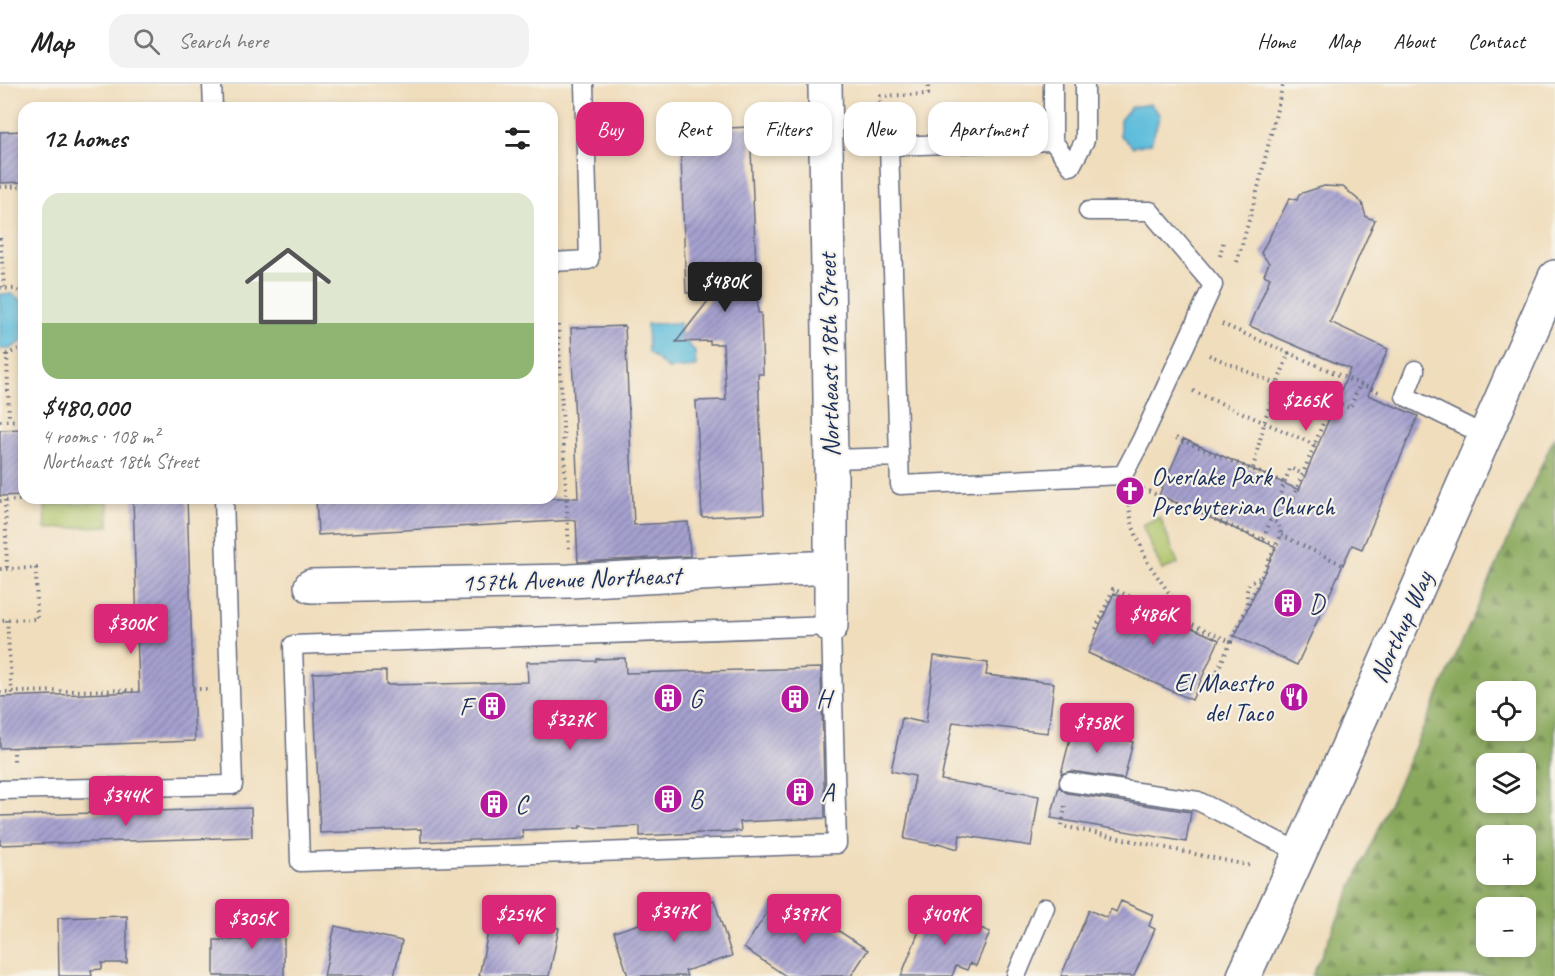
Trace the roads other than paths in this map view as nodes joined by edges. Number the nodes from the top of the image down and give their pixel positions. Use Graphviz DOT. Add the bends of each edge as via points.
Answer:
graph roads {
  1 [pos="212,84"];
  2 [pos="584,84"];
  3 [pos="825,84"];
  4 [pos="1053,84"];
  5 [pos="1085,84"];
  6 [pos="213,102"];
  7 [pos="1053,141"];
  8 [pos="1088,211"];
  9 [pos="558,262"];
  10 [pos="1555,277"];
  11 [pos="1415,370"];
  12 [pos="1486,436"];
  13 [pos="899,457"];
  14 [pos="831,459"];
  15 [pos="224,504"];
  16 [pos="830,567"];
  17 [pos="311,586"];
  18 [pos="831,626"];
  19 [pos="1069,782"];
  20 [pos="0,790"];
  21 [pos="1301,853"];
  22 [pos="1045,907"];
  23 [pos="1016,976"];
  24 [pos="1245,976"];
  1 -- 6 [label="lane"];
  2 -- 9 [label="lane" via="589,260"];
  3 -- 14 [label="street, Northeast 18th Street"];
  4 -- 7 [label="lane"];
  5 -- 7 [label="lane" via="1085,140 1071,166"];
  7 -- 13 [label="lane" via="889,146"];
  8 -- 13 [label="lane" via="1150,211 1213,285 1123,475 900,485"];
  10 -- 12 [label="street, Northup Way"];
  11 -- 12 [label="lane" via="1405,396"];
  12 -- 21 [label="street, Northup Way"];
  13 -- 14 [label="lane"];
  14 -- 16 [label="street, Northeast 18th Street"];
  15 -- 20 [label="lane" via="233,785"];
  16 -- 17 [label="street, 157th Avenue Northeast" via="570,581"];
  16 -- 18 [label="street, Northeast 18th Street"];
  18 -- 18 [label="lane" via="293,645 300,862 837,844"];
  19 -- 21 [label="lane" via="1198,801"];
  21 -- 24 [label="street, Northup Way"];
  22 -- 23 [label="lane"];
}
